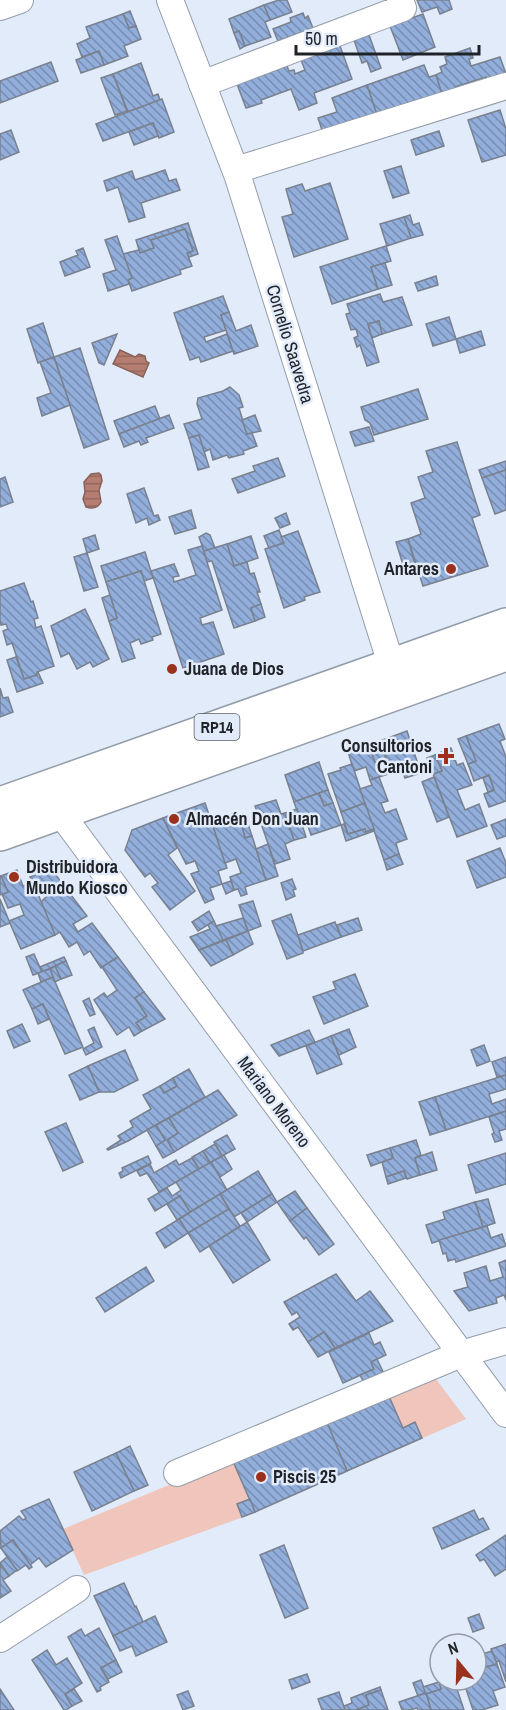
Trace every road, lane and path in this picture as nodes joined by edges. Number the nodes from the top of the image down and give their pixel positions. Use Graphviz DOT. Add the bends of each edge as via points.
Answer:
graph roads {
  1 [pos="20,0"];
  2 [pos="170,0"];
  3 [pos="399,0"];
  4 [pos="0,7"];
  5 [pos="202,84"];
  6 [pos="506,86"];
  7 [pos="236,170"];
  8 [pos="506,625"];
  9 [pos="506,654"];
  10 [pos="395,679"];
  11 [pos="52,801"];
  12 [pos="0,804"];
  13 [pos="0,834"];
  14 [pos="506,1341"];
  15 [pos="461,1354"];
  16 [pos="506,1414"];
  17 [pos="177,1473"];
  18 [pos="77,1589"];
  19 [pos="0,1640"];
  1 -- 4 [label="street"];
  2 -- 5 [label="street, Cornelio Saavedra"];
  3 -- 5 [label="street" via="403,8"];
  5 -- 7 [label="street, Cornelio Saavedra"];
  6 -- 7 [label="street"];
  7 -- 10 [label="street, Cornelio Saavedra"];
  8 -- 10 [label="main road, RP14"];
  9 -- 10 [label="main road, RP14"];
  10 -- 11 [label="main road, RP14"];
  11 -- 12 [label="main road, RP14"];
  11 -- 13 [label="main road, RP14"];
  11 -- 15 [label="street, Mariano Moreno"];
  14 -- 15 [label="street"];
  15 -- 16 [label="street, Mariano Moreno"];
  15 -- 17 [label="street"];
  18 -- 19 [label="street"];
}
